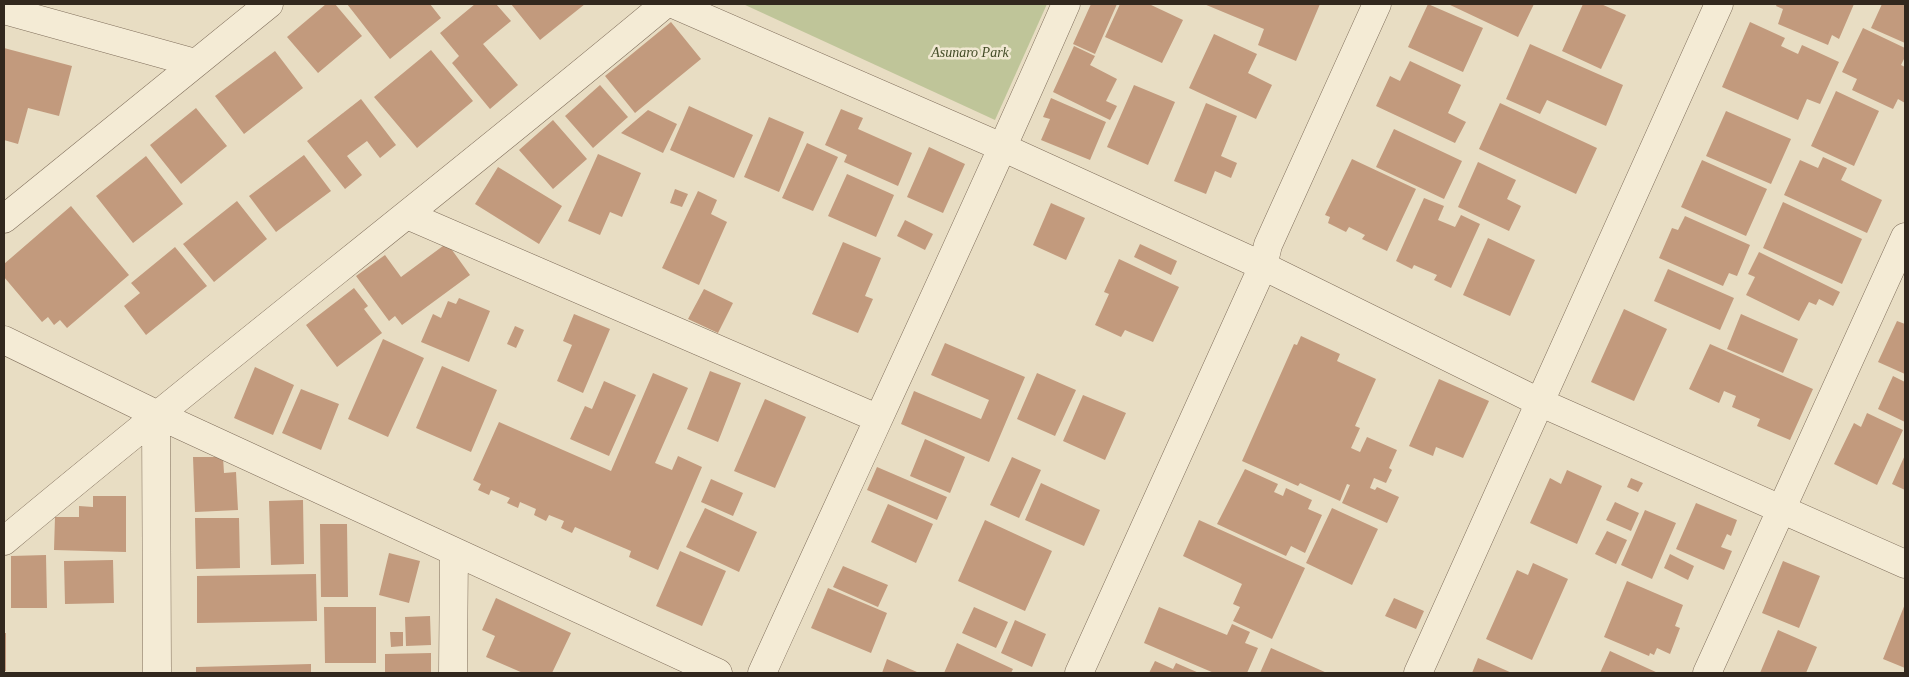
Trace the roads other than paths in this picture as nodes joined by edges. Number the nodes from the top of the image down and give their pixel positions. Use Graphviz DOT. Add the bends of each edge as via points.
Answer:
graph roads {
  1 [pos="269,4"];
  2 [pos="665,4"];
  3 [pos="673,4"];
  4 [pos="1066,4"];
  5 [pos="1377,4"];
  6 [pos="1718,4"];
  7 [pos="4,10"];
  8 [pos="195,63"];
  9 [pos="1004,148"];
  10 [pos="407,215"];
  11 [pos="4,219"];
  12 [pos="1905,237"];
  13 [pos="1263,266"];
  14 [pos="4,340"];
  15 [pos="1539,402"];
  16 [pos="156,414"];
  17 [pos="877,418"];
  18 [pos="1781,509"];
  19 [pos="4,541"];
  20 [pos="454,552"];
  21 [pos="1905,564"];
  22 [pos="158,673"];
  23 [pos="454,673"];
  24 [pos="718,673"];
  25 [pos="762,673"];
  26 [pos="1079,673"];
  27 [pos="1418,673"];
  28 [pos="1707,673"];
  1 -- 8 [label="street"];
  2 -- 10 [label="street"];
  3 -- 9 [label="street"];
  4 -- 9 [label="street"];
  5 -- 13 [label="street" via="1268,245"];
  6 -- 15 [label="street"];
  7 -- 8 [label="street"];
  8 -- 11 [label="street"];
  9 -- 13 [label="street"];
  9 -- 17 [label="street"];
  10 -- 16 [label="street"];
  10 -- 17 [label="street"];
  12 -- 18 [label="street"];
  13 -- 15 [label="street"];
  13 -- 26 [label="street"];
  14 -- 16 [label="street"];
  15 -- 18 [label="street"];
  15 -- 27 [label="street"];
  16 -- 19 [label="street"];
  16 -- 20 [label="street"];
  16 -- 22 [label="street"];
  17 -- 25 [label="street"];
  18 -- 21 [label="street"];
  18 -- 28 [label="street"];
  20 -- 23 [label="street"];
  20 -- 24 [label="street"];
}
